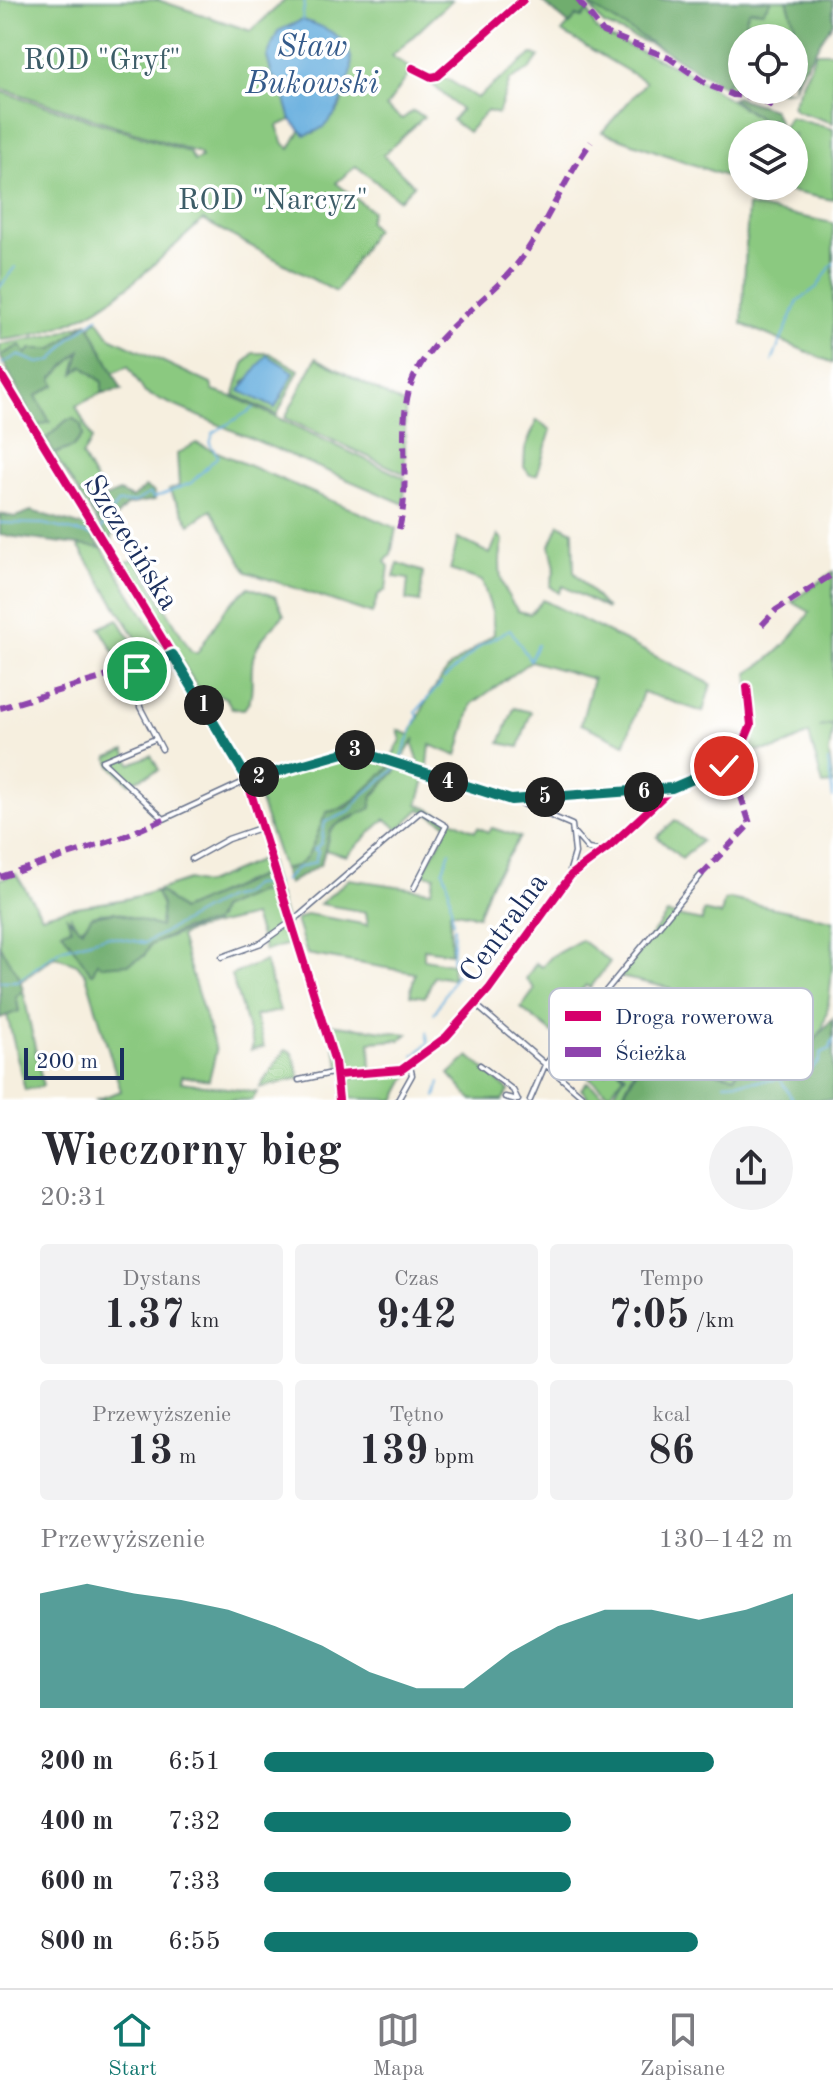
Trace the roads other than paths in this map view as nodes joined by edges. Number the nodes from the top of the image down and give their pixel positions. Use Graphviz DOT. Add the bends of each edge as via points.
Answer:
graph roads {
  1 [pos="523,0"];
  2 [pos="413,68"];
  3 [pos="0,373"];
  4 [pos="173,655"];
  5 [pos="137,669"];
  6 [pos="108,676"];
  7 [pos="747,687"];
  8 [pos="155,739"];
  9 [pos="162,749"];
  10 [pos="248,780"];
  11 [pos="672,788"];
  12 [pos="532,798"];
  13 [pos="511,800"];
  14 [pos="532,805"];
  15 [pos="263,827"];
  16 [pos="575,834"];
  17 [pos="604,851"];
  18 [pos="192,859"];
  19 [pos="701,875"];
  20 [pos="567,880"];
  21 [pos="414,888"];
  22 [pos="292,919"];
  23 [pos="222,957"];
  24 [pos="610,988"];
  25 [pos="476,1005"];
  26 [pos="549,1060"];
  27 [pos="480,1065"];
  28 [pos="545,1065"];
  29 [pos="410,1066"];
  30 [pos="549,1068"];
  31 [pos="338,1073"];
  32 [pos="299,1080"];
  33 [pos="563,1080"];
  34 [pos="505,1097"];
  35 [pos="339,1100"];
  36 [pos="398,1100"];
  37 [pos="518,1100"];
  38 [pos="529,1100"];
  39 [pos="587,1100"];
  1 -- 2 [label="street" via="437,76"];
  3 -- 4 [label="street, Szczecińska"];
  4 -- 5 [label="street"];
  4 -- 10 [label="street, Szczecińska"];
  5 -- 6 [label="street"];
  5 -- 8 [label="street" via="140,707"];
  7 -- 11 [label="street, Centralna" via="751,725 738,756"];
  8 -- 9 [label="street"];
  8 -- 10 [label="street" via="102,761 164,819"];
  10 -- 13 [label="street" via="354,750"];
  10 -- 15 [label="street, Szczecińska"];
  11 -- 12 [label="street"];
  11 -- 17 [label="street, Centralna"];
  12 -- 13 [label="street"];
  12 -- 14 [label="street"];
  13 -- 14 [label="street"];
  14 -- 16 [label="street" via="568,822"];
  15 -- 18 [label="street"];
  15 -- 22 [label="street, Szczecińska"];
  16 -- 17 [label="street" via="591,851"];
  16 -- 20 [label="street, Centralna"];
  17 -- 20 [label="street, Centralna"];
  19 -- 24 [label="street"];
  20 -- 25 [label="street, Centralna"];
  21 -- 22 [label="street" via="446,826 421,811"];
  22 -- 23 [label="street" via="261,943"];
  22 -- 31 [label="street, Szczecińska"];
  25 -- 28 [label="street"];
  25 -- 29 [label="street, Centralna"];
  26 -- 28 [label="street"];
  27 -- 37 [label="street"];
  28 -- 30 [label="street"];
  28 -- 38 [label="street"];
  29 -- 31 [label="street, Centralna" via="384,1074"];
  29 -- 36 [label="street" via="412,1075"];
  31 -- 32 [label="street, Centralna"];
  31 -- 35 [label="street, Szczecińska"];
  33 -- 39 [label="street"];
  34 -- 37 [label="street"];
}
